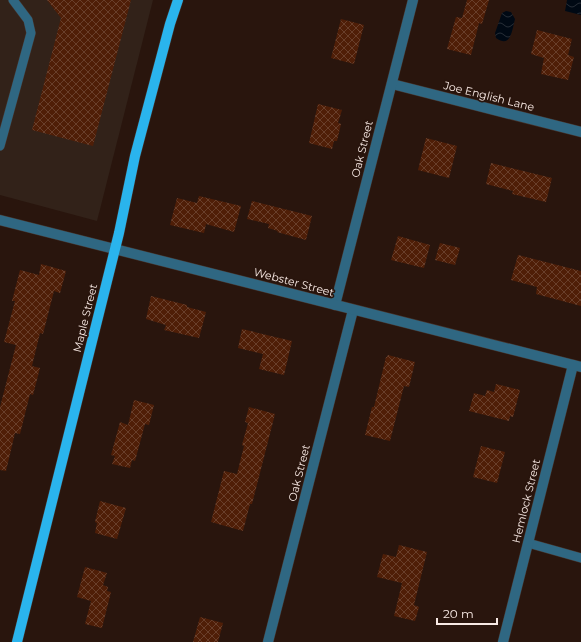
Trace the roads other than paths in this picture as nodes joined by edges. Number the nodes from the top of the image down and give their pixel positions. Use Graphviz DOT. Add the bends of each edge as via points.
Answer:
graph roads {
  1 [pos="13,0"];
  2 [pos="178,0"];
  3 [pos="413,0"];
  4 [pos="392,84"];
  5 [pos="581,132"];
  6 [pos="0,146"];
  7 [pos="0,220"];
  8 [pos="115,249"];
  9 [pos="335,305"];
  10 [pos="353,310"];
  11 [pos="577,366"];
  12 [pos="528,543"];
  13 [pos="581,558"];
  14 [pos="17,642"];
  15 [pos="268,642"];
  16 [pos="503,642"];
  1 -- 6 [label="lane" via="28,20 31,33"];
  2 -- 8 [label="main road, Maple Street" via="135,156"];
  3 -- 4 [label="street, Oak Street"];
  4 -- 5 [label="street, Joe English Lane"];
  4 -- 9 [label="street, Oak Street"];
  7 -- 8 [label="street, Webster Street"];
  8 -- 9 [label="street, Webster Street"];
  8 -- 14 [label="main road, Maple Street"];
  9 -- 10 [label="street, Webster Street"];
  10 -- 11 [label="street, Webster Street"];
  10 -- 15 [label="street, Oak Street"];
  11 -- 12 [label="street, Hemlock Street"];
  12 -- 13 [label="lane"];
  12 -- 16 [label="street, Hemlock Street"];
}
